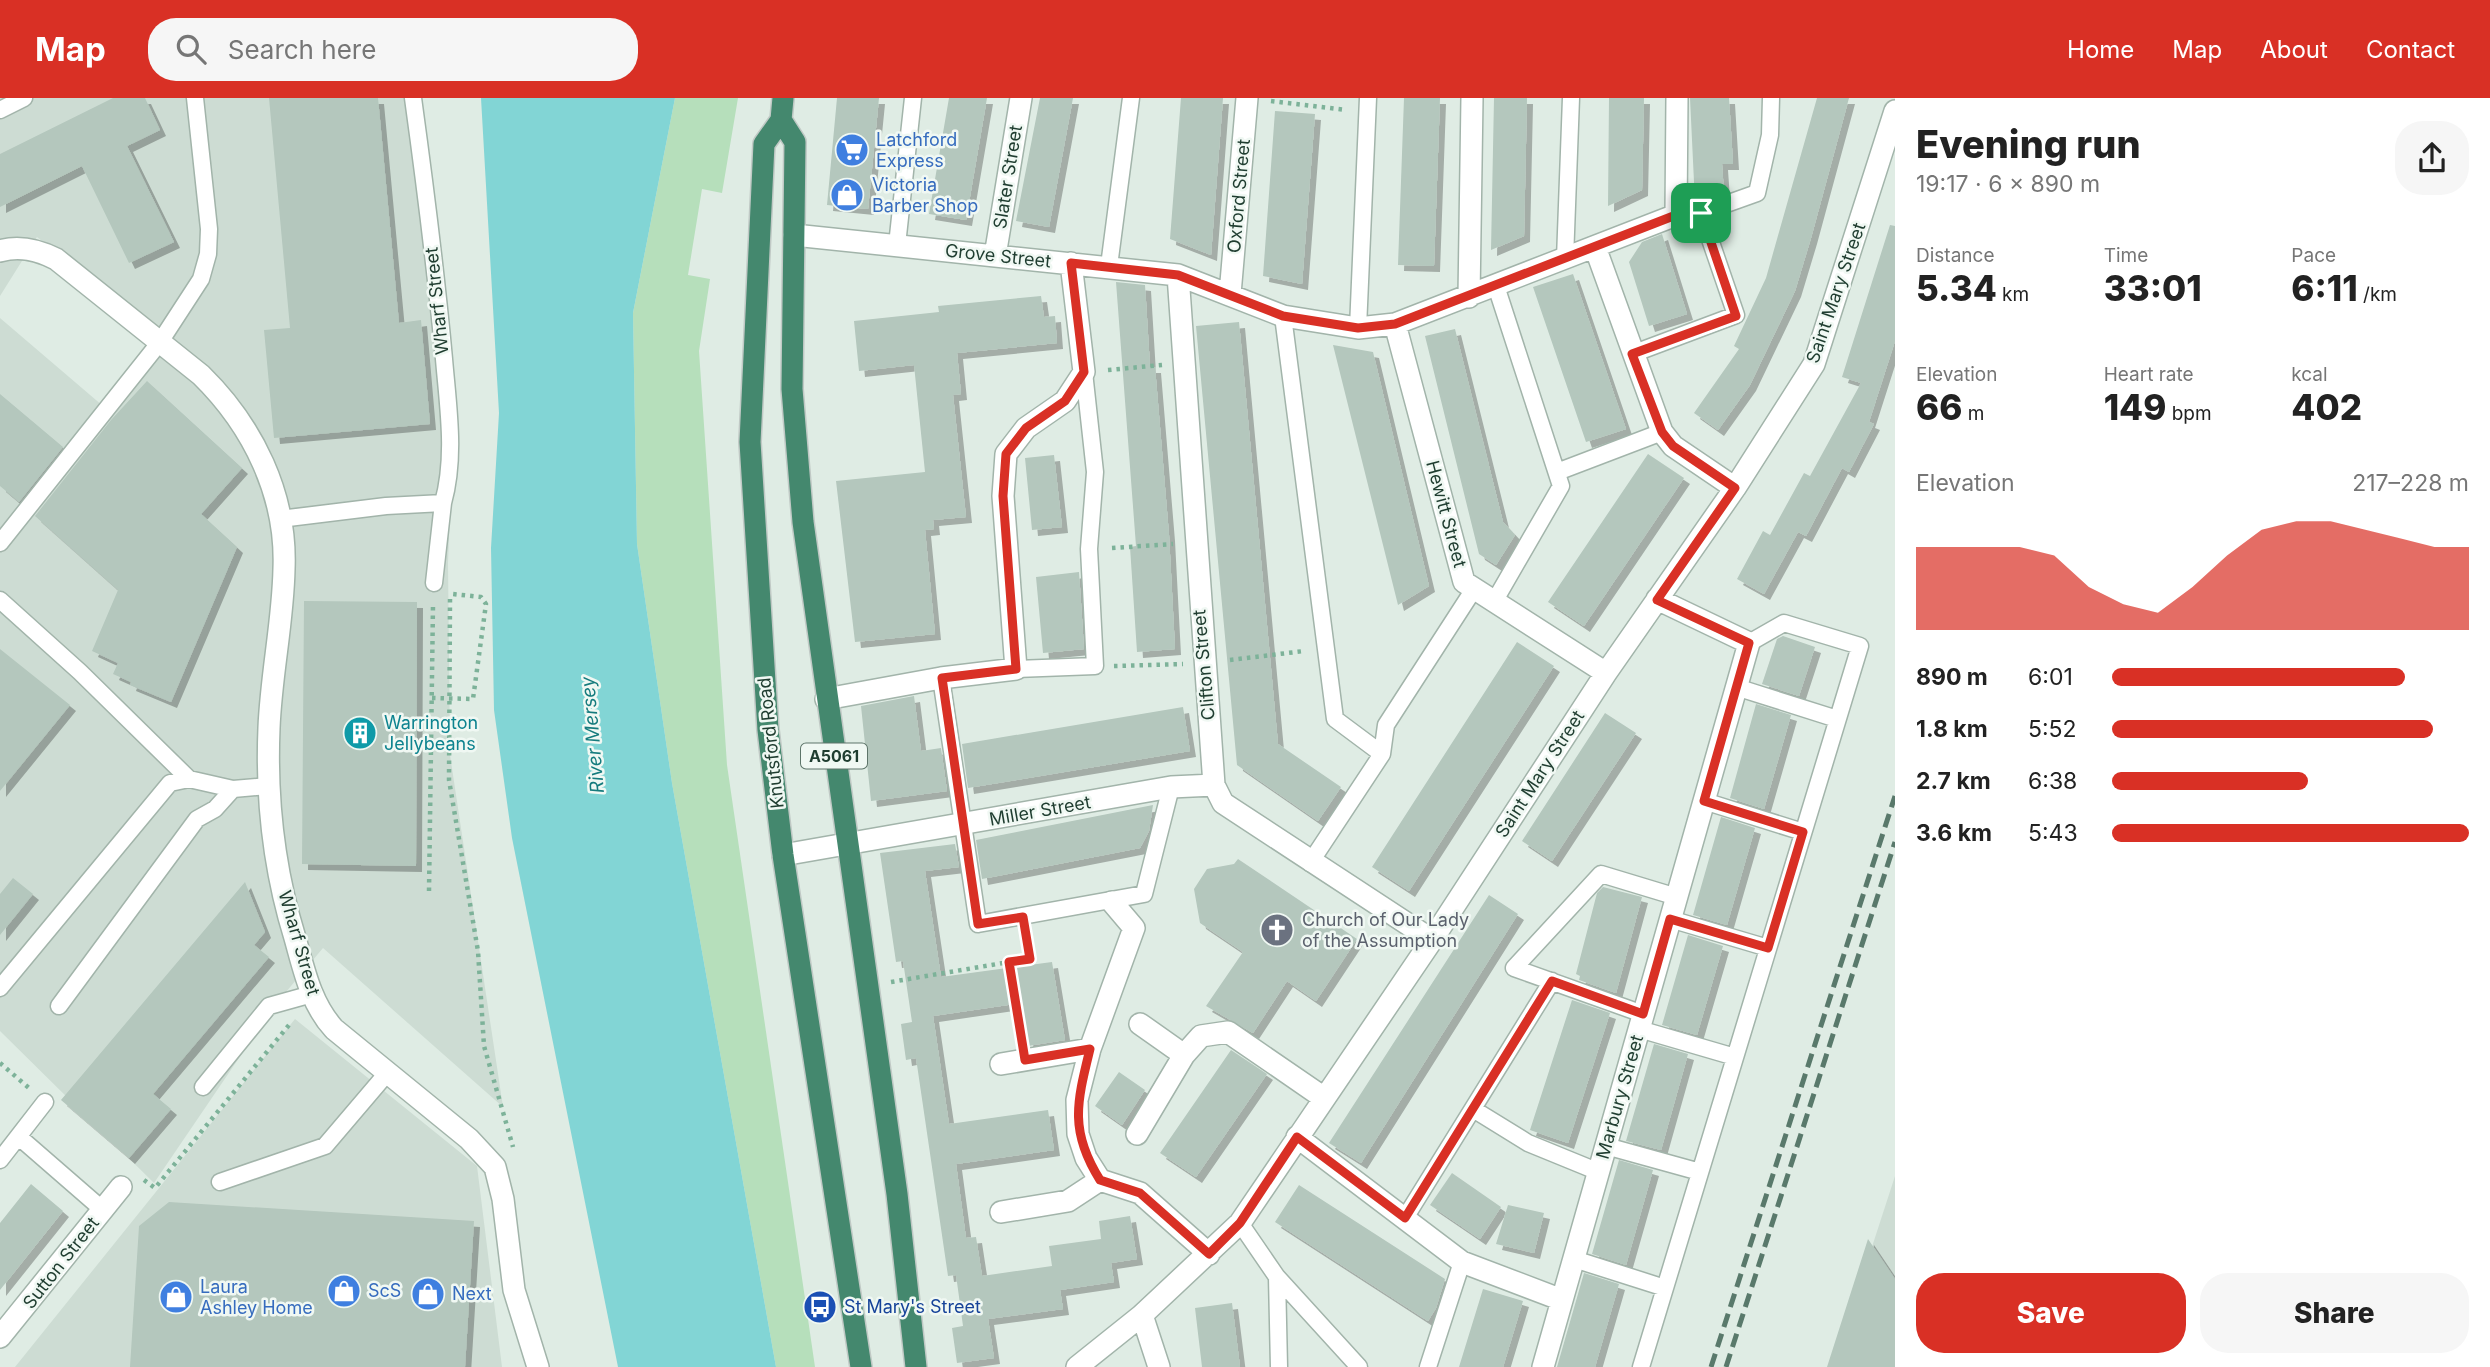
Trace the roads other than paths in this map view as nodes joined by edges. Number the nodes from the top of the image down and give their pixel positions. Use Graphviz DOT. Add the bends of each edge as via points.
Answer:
graph roads {
  1 [pos="24,98"];
  2 [pos="195,98"];
  3 [pos="413,98"];
  4 [pos="783,98"];
  5 [pos="913,98"];
  6 [pos="1021,98"];
  7 [pos="1131,98"];
  8 [pos="1247,98"];
  9 [pos="1472,98"];
  10 [pos="1571,98"];
  11 [pos="1677,98"];
  12 [pos="1771,98"];
  13 [pos="1368,105"];
  14 [pos="0,110"];
  15 [pos="1895,111"];
  16 [pos="781,120"];
  17 [pos="1701,213"];
  18 [pos="1676,215"];
  19 [pos="794,235"];
  20 [pos="897,244"];
  21 [pos="1595,247"];
  22 [pos="0,251"];
  23 [pos="995,256"];
  24 [pos="1565,259"];
  25 [pos="1071,263"];
  26 [pos="1109,266"];
  27 [pos="1178,275"];
  28 [pos="1496,286"];
  29 [pos="1230,294"];
  30 [pos="1469,297"];
  31 [pos="1283,316"];
  32 [pos="1395,324"];
  33 [pos="1358,328"];
  34 [pos="160,342"];
  35 [pos="1632,354"];
  36 [pos="1084,372"];
  37 [pos="1662,432"];
  38 [pos="1557,472"];
  39 [pos="1735,488"];
  40 [pos="443,503"];
  41 [pos="280,519"];
  42 [pos="0,543"];
  43 [pos="434,583"];
  44 [pos="1474,589"];
  45 [pos="0,600"];
  46 [pos="1657,600"];
  47 [pos="1494,602"];
  48 [pos="1749,643"];
  49 [pos="1016,669"];
  50 [pos="1606,673"];
  51 [pos="942,678"];
  52 [pos="1736,687"];
  53 [pos="826,699"];
  54 [pos="1837,719"];
  55 [pos="1382,754"];
  56 [pos="190,779"];
  57 [pos="1214,785"];
  58 [pos="268,786"];
  59 [pos="1171,788"];
  60 [pos="233,789"];
  61 [pos="1704,801"];
  62 [pos="963,824"];
  63 [pos="1803,832"];
  64 [pos="846,844"];
  65 [pos="783,855"];
  66 [pos="1310,863"];
  67 [pos="1677,897"];
  68 [pos="1112,902"];
  69 [pos="1670,919"];
  70 [pos="1432,940"];
  71 [pos="1768,948"];
  72 [pos="1552,981"];
  73 [pos="0,988"];
  74 [pos="312,994"];
  75 [pos="59,1006"];
  76 [pos="1641,1022"];
  77 [pos="1140,1024"];
  78 [pos="1090,1049"];
  79 [pos="1184,1055"];
  80 [pos="1735,1057"];
  81 [pos="1001,1064"];
  82 [pos="388,1072"];
  83 [pos="203,1087"];
  84 [pos="1324,1098"];
  85 [pos="45,1102"];
  86 [pos="1473,1109"];
  87 [pos="1137,1134"];
  88 [pos="19,1137"];
  89 [pos="1297,1137"];
  90 [pos="1606,1146"];
  91 [pos="0,1160"];
  92 [pos="1700,1171"];
  93 [pos="1599,1172"];
  94 [pos="1100,1180"];
  95 [pos="220,1182"];
  96 [pos="121,1187"];
  97 [pos="103,1210"];
  98 [pos="1001,1212"];
  99 [pos="1405,1218"];
  100 [pos="1240,1223"];
  101 [pos="1209,1254"];
  102 [pos="1574,1259"];
  103 [pos="1462,1262"];
  104 [pos="1278,1277"];
  105 [pos="1665,1288"];
  106 [pos="1562,1300"];
  107 [pos="1142,1315"];
  108 [pos="0,1337"];
  109 [pos="912,1338"];
  110 [pos="538,1367"];
  111 [pos="861,1367"];
  112 [pos="915,1367"];
  113 [pos="926,1367"];
  114 [pos="1077,1367"];
  115 [pos="1159,1367"];
  116 [pos="1279,1367"];
  117 [pos="1359,1367"];
  118 [pos="1428,1367"];
  119 [pos="1543,1367"];
  120 [pos="1641,1367"];
  1 -- 14 [label="lane"];
  2 -- 34 [label="lane" via="208,254 201,279"];
  3 -- 40 [label="lane, Wharf Street" via="450,434 449,480"];
  4 -- 16 [label="highway, Knutsford Road / A5061"];
  5 -- 20 [label="lane"];
  6 -- 23 [label="street, Slater Street"];
  7 -- 26 [label="lane"];
  8 -- 29 [label="street, Oxford Street"];
  9 -- 30 [label="street"];
  10 -- 24 [label="lane"];
  11 -- 18 [label="street"];
  12 -- 17 [label="lane" via="1770,135 1757,193"];
  13 -- 33 [label="lane"];
  15 -- 39 [label="street, Saint Mary Street" via="1814,364"];
  16 -- 19 [label="highway, Knutsford Road / A5061" via="795,142"];
  16 -- 65 [label="highway, Knutsford Road / A5061" via="764,144 750,442 768,730"];
  17 -- 18 [label="lane"];
  17 -- 35 [label="lane" via="1736,316"];
  18 -- 21 [label="street, Grove Street"];
  19 -- 20 [label="street, Grove Street"];
  19 -- 53 [label="highway, Knutsford Road / A5061" via="792,389 803,522"];
  20 -- 23 [label="street, Grove Street"];
  21 -- 24 [label="street, Grove Street"];
  21 -- 35 [label="street"];
  22 -- 34 [label="street, Wharf Street" via="22,248 56,259"];
  23 -- 25 [label="street, Grove Street"];
  24 -- 28 [label="street, Grove Street"];
  25 -- 26 [label="street, Grove Street"];
  25 -- 36 [label="street"];
  26 -- 27 [label="street, Grove Street"];
  27 -- 29 [label="street, Grove Street"];
  27 -- 57 [label="street, Clifton Street"];
  28 -- 30 [label="street, Grove Street"];
  28 -- 38 [label="lane"];
  29 -- 31 [label="street, Grove Street"];
  30 -- 32 [label="street, Grove Street"];
  31 -- 33 [label="street, Grove Street"];
  31 -- 55 [label="lane" via="1335,719"];
  32 -- 33 [label="street, Grove Street"];
  32 -- 44 [label="street, Hewitt Street" via="1464,582"];
  34 -- 41 [label="street, Wharf Street" via="215,388 242,423 259,450"];
  34 -- 42 [label="lane"];
  35 -- 37 [label="street"];
  36 -- 49 [label="street" via="1065,401 1026,428 1006,454 1003,496"];
  36 -- 49 [label="lane" via="1095,472 1088,549 1095,666"];
  37 -- 38 [label="lane"];
  37 -- 39 [label="street" via="1673,446"];
  38 -- 47 [label="lane" via="1561,486"];
  39 -- 46 [label="street, Saint Mary Street"];
  40 -- 41 [label="lane"];
  40 -- 43 [label="lane, Wharf Street"];
  41 -- 58 [label="street, Wharf Street" via="285,571 273,671"];
  44 -- 47 [label="street, Hewitt Street"];
  44 -- 55 [label="lane" via="1386,725"];
  45 -- 56 [label="lane"];
  46 -- 48 [label="street"];
  46 -- 50 [label="street, Saint Mary Street"];
  47 -- 50 [label="street, Hewitt Street"];
  48 -- 52 [label="street, Marbury Street"];
  48 -- 54 [label="lane" via="1784,623 1860,646"];
  49 -- 51 [label="street"];
  50 -- 70 [label="street, Saint Mary Street"];
  51 -- 53 [label="street"];
  51 -- 62 [label="lane"];
  52 -- 54 [label="lane"];
  52 -- 61 [label="street, Marbury Street"];
  53 -- 64 [label="highway, Knutsford Road / A5061"];
  54 -- 63 [label="lane"];
  55 -- 66 [label="lane"];
  56 -- 60 [label="lane"];
  56 -- 73 [label="lane" via="170,783"];
  57 -- 59 [label="street, Miller Street"];
  57 -- 66 [label="street" via="1223,803"];
  58 -- 60 [label="lane"];
  58 -- 74 [label="street, Wharf Street" via="286,909"];
  59 -- 62 [label="street, Miller Street"];
  59 -- 68 [label="lane" via="1144,894"];
  60 -- 75 [label="lane" via="215,809 197,819"];
  61 -- 63 [label="lane"];
  61 -- 67 [label="street, Marbury Street"];
  62 -- 64 [label="street, Miller Street"];
  62 -- 68 [label="lane" via="978,924"];
  63 -- 71 [label="lane"];
  64 -- 65 [label="street, Miller Street"];
  64 -- 109 [label="highway, Knutsford Road / A5061" via="897,1194"];
  65 -- 111 [label="highway, Knutsford Road / A5061"];
  66 -- 70 [label="street"];
  67 -- 69 [label="street, Marbury Street"];
  67 -- 72 [label="lane" via="1601,874 1514,968"];
  68 -- 78 [label="street" via="1134,928"];
  69 -- 71 [label="lane"];
  69 -- 76 [label="street, Marbury Street"];
  70 -- 84 [label="street, Saint Mary Street"];
  71 -- 80 [label="lane"];
  72 -- 76 [label="lane"];
  72 -- 86 [label="lane"];
  74 -- 82 [label="street, Wharf Street" via="334,1029"];
  74 -- 83 [label="lane" via="269,1006"];
  76 -- 80 [label="lane"];
  76 -- 90 [label="street, Marbury Street"];
  77 -- 79 [label="street"];
  78 -- 81 [label="street"];
  78 -- 94 [label="street" via="1077,1100 1077,1134"];
  79 -- 84 [label="street" via="1201,1036 1228,1032"];
  79 -- 87 [label="street"];
  80 -- 92 [label="lane"];
  82 -- 95 [label="lane" via="325,1146"];
  82 -- 110 [label="street, Wharf Street" via="488,1155 495,1167 514,1290"];
  84 -- 89 [label="street, Saint Mary Street"];
  85 -- 88 [label="lane"];
  86 -- 93 [label="lane" via="1528,1143"];
  86 -- 99 [label="lane"];
  88 -- 91 [label="lane"];
  88 -- 97 [label="lane"];
  89 -- 99 [label="street"];
  89 -- 100 [label="street, Saint Mary Street"];
  90 -- 92 [label="lane"];
  90 -- 93 [label="street, Marbury Street"];
  92 -- 105 [label="lane"];
  93 -- 102 [label="street, Marbury Street"];
  94 -- 98 [label="street" via="1068,1201"];
  94 -- 101 [label="street" via="1140,1193"];
  96 -- 97 [label="street, Sutton Street"];
  97 -- 108 [label="street, Sutton Street"];
  99 -- 103 [label="street"];
  100 -- 101 [label="street, Saint Mary Street"];
  100 -- 104 [label="lane"];
  101 -- 107 [label="street, Saint Mary Street"];
  102 -- 105 [label="lane"];
  102 -- 106 [label="street, Marbury Street"];
  103 -- 106 [label="street"];
  103 -- 118 [label="lane"];
  104 -- 116 [label="lane"];
  104 -- 117 [label="lane"];
  105 -- 120 [label="lane"];
  106 -- 119 [label="street, Marbury Street"];
  107 -- 114 [label="street, Saint Mary Street"];
  107 -- 115 [label="street"];
  109 -- 112 [label="highway, Knutsford Road / A5061"];
  109 -- 113 [label="street"];
}
